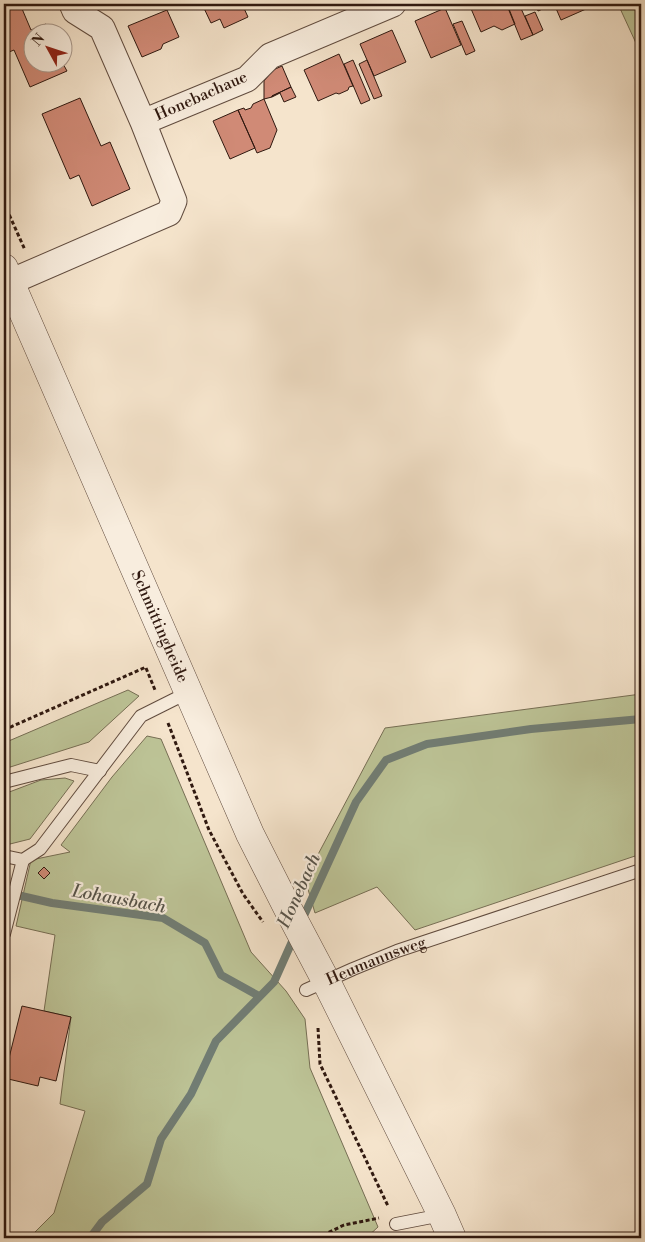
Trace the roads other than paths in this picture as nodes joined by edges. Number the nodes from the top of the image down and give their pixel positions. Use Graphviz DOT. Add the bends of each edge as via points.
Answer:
graph roads {
  1 [pos="72,4"];
  2 [pos="393,4"];
  3 [pos="143,122"];
  4 [pos="6,278"];
  5 [pos="188,692"];
  6 [pos="100,771"];
  7 [pos="4,782"];
  8 [pos="4,856"];
  9 [pos="23,860"];
  10 [pos="641,870"];
  11 [pos="4,934"];
  12 [pos="316,985"];
  13 [pos="396,1224"];
  14 [pos="447,1226"];
  1 -- 3 [label="street, Honebachaue" via="75,11 102,28"];
  2 -- 3 [label="street, Honebachaue" via="270,56 248,79"];
  3 -- 4 [label="street, Honebachaue" via="174,201 169,212 35,271"];
  4 -- 5 [label="street, Schmittingheide"];
  5 -- 6 [label="lane" via="141,716"];
  5 -- 12 [label="street, Schmittingheide" via="250,834 313,954"];
  6 -- 7 [label="lane" via="71,765"];
  6 -- 9 [label="lane" via="40,849"];
  8 -- 9 [label="lane"];
  9 -- 11 [label="lane"];
  10 -- 12 [label="lane, Heumannsweg" via="397,951"];
  12 -- 14 [label="street, Heumannsweg"];
  13 -- 14 [label="lane"];
}
